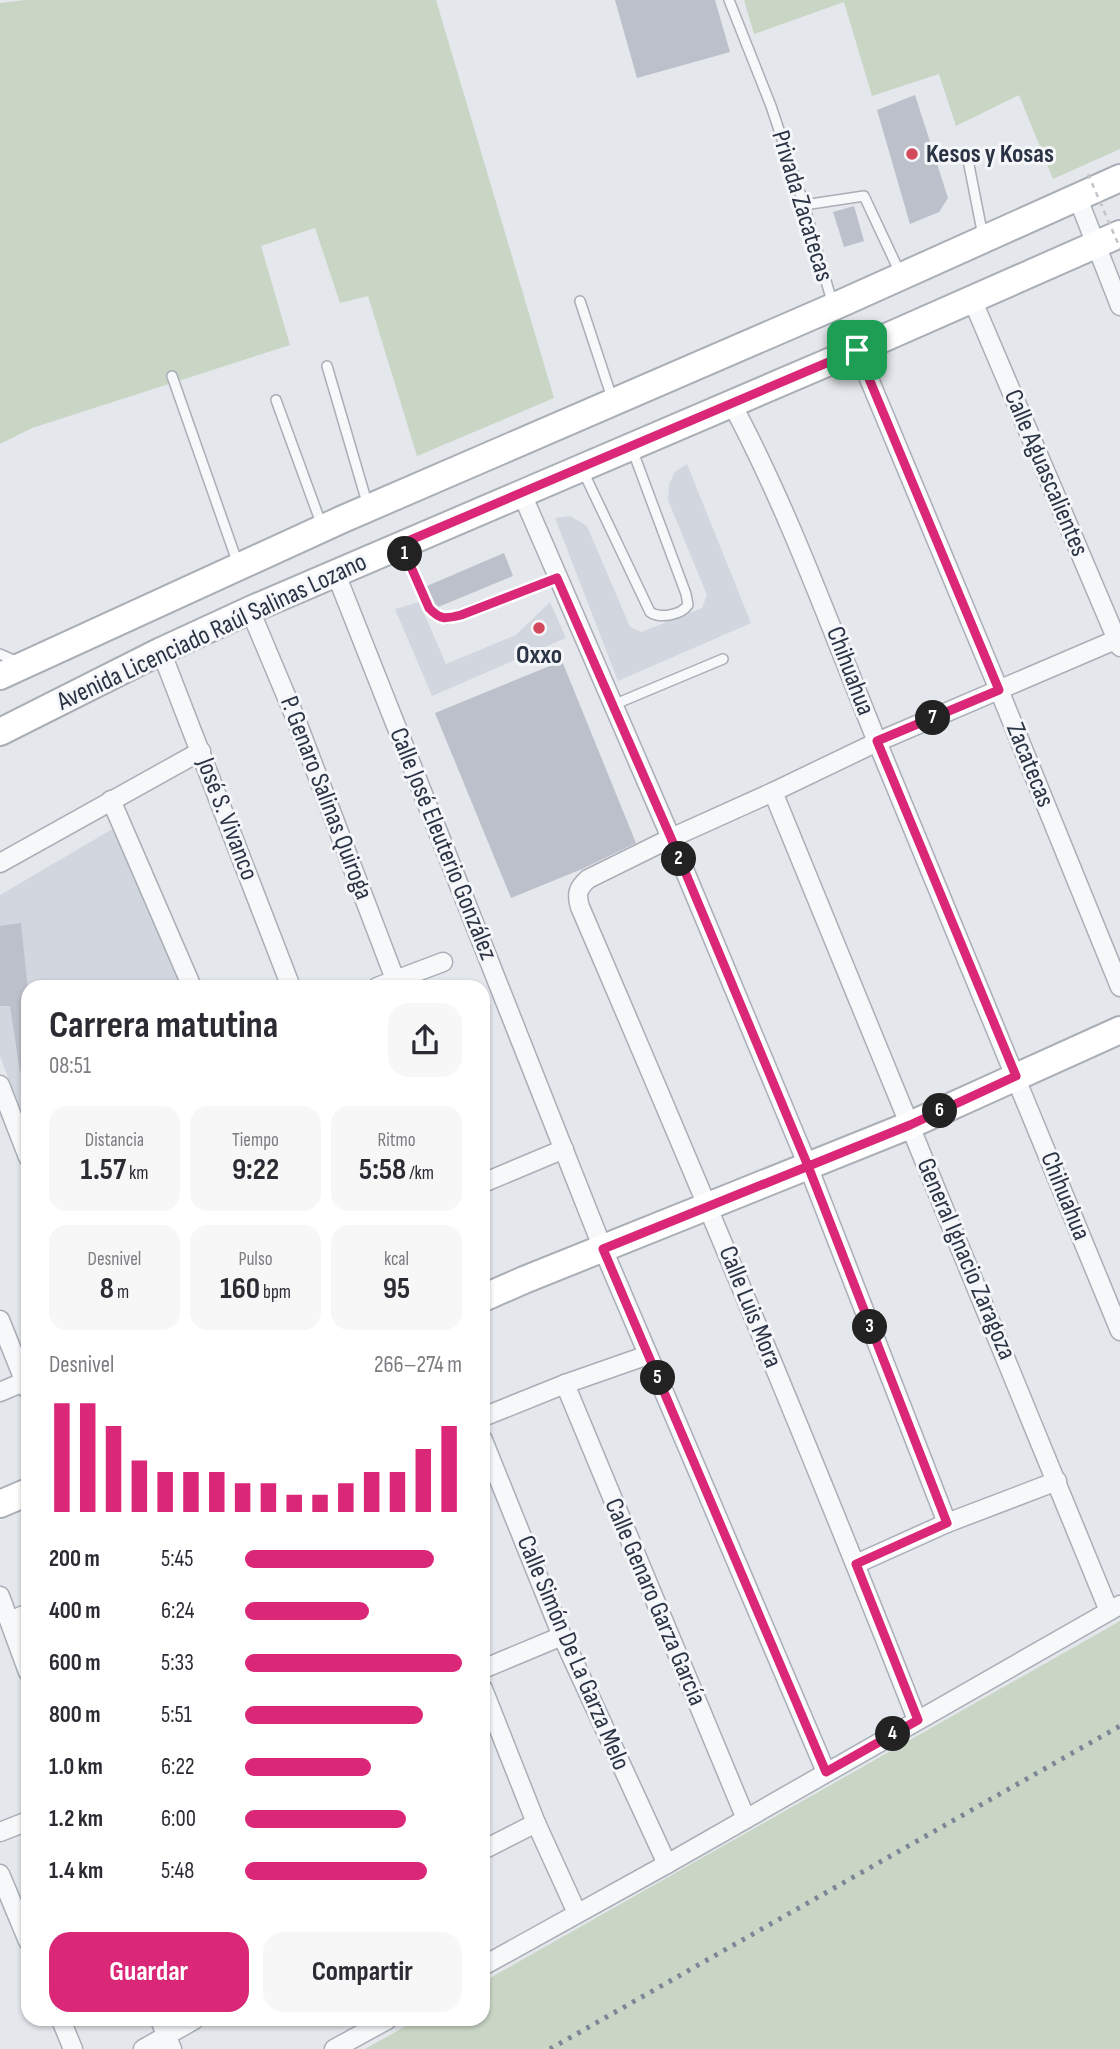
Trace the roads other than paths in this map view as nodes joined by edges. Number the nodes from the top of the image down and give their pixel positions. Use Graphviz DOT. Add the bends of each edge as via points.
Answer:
graph roads {
  1 [pos="729,0"];
  2 [pos="967,155"];
  3 [pos="1120,178"];
  4 [pos="1082,185"];
  5 [pos="804,205"];
  6 [pos="1120,234"];
  7 [pos="984,238"];
  8 [pos="1107,247"];
  9 [pos="902,276"];
  10 [pos="972,299"];
  11 [pos="580,301"];
  12 [pos="834,306"];
  13 [pos="1120,306"];
  14 [pos="857,350"];
  15 [pos="327,366"];
  16 [pos="172,376"];
  17 [pos="276,400"];
  18 [pos="613,402"];
  19 [pos="732,404"];
  20 [pos="631,446"];
  21 [pos="582,468"];
  22 [pos="522,494"];
  23 [pos="369,508"];
  24 [pos="323,528"];
  25 [pos="401,544"];
  26 [pos="239,566"];
  27 [pos="336,574"];
  28 [pos="557,578"];
  29 [pos="250,610"];
  30 [pos="1119,642"];
  31 [pos="161,651"];
  32 [pos="723,659"];
  33 [pos="8,664"];
  34 [pos="999,690"];
  35 [pos="613,705"];
  36 [pos="0,732"];
  37 [pos="877,741"];
  38 [pos="201,751"];
  39 [pos="773,792"];
  40 [pos="111,800"];
  41 [pos="671,838"];
  42 [pos="0,863"];
  43 [pos="443,962"];
  44 [pos="189,980"];
  45 [pos="288,980"];
  46 [pos="395,980"];
  47 [pos="403,980"];
  48 [pos="1120,987"];
  49 [pos="1120,1030"];
  50 [pos="1016,1076"];
  51 [pos="0,1085"];
  52 [pos="910,1125"];
  53 [pos="21,1139"];
  54 [pos="564,1149"];
  55 [pos="808,1166"];
  56 [pos="490,1179"];
  57 [pos="709,1207"];
  58 [pos="603,1249"];
  59 [pos="490,1295"];
  60 [pos="0,1320"];
  61 [pos="1120,1331"];
  62 [pos="648,1355"];
  63 [pos="21,1370"];
  64 [pos="565,1384"];
  65 [pos="21,1386"];
  66 [pos="0,1392"];
  67 [pos="490,1414"];
  68 [pos="490,1457"];
  69 [pos="1057,1481"];
  70 [pos="21,1495"];
  71 [pos="0,1504"];
  72 [pos="947,1523"];
  73 [pos="856,1564"];
  74 [pos="0,1595"];
  75 [pos="1115,1608"];
  76 [pos="21,1616"];
  77 [pos="10,1621"];
  78 [pos="562,1636"];
  79 [pos="21,1652"];
  80 [pos="490,1666"];
  81 [pos="490,1707"];
  82 [pos="918,1720"];
  83 [pos="826,1772"];
  84 [pos="746,1819"];
  85 [pos="536,1823"];
  86 [pos="21,1824"];
  87 [pos="0,1832"];
  88 [pos="490,1846"];
  89 [pos="667,1864"];
  90 [pos="0,1874"];
  91 [pos="577,1913"];
  92 [pos="21,1924"];
  93 [pos="490,1962"];
  94 [pos="63,2026"];
  95 [pos="183,2026"];
  96 [pos="376,2026"];
  97 [pos="166,2035"];
  98 [pos="73,2049"];
  99 [pos="143,2049"];
  100 [pos="334,2049"];
  1 -- 5 [label="lane, Privada Zacatecas"];
  2 -- 7 [label="lane"];
  3 -- 4 [label="main road, Avenida Licenciado Raúl Salinas Lozano"];
  4 -- 7 [label="main road, Avenida Licenciado Raúl Salinas Lozano"];
  4 -- 8 [label="street"];
  5 -- 9 [label="lane" via="864,196"];
  5 -- 12 [label="lane, Privada Zacatecas"];
  6 -- 8 [label="main road, Avenida Licenciado Raúl Salinas Lozano"];
  7 -- 9 [label="main road, Avenida Licenciado Raúl Salinas Lozano"];
  8 -- 10 [label="main road, Avenida Licenciado Raúl Salinas Lozano"];
  8 -- 13 [label="street"];
  9 -- 12 [label="main road, Avenida Licenciado Raúl Salinas Lozano"];
  10 -- 14 [label="main road, Avenida Licenciado Raúl Salinas Lozano"];
  10 -- 30 [label="street, Calle Aguascalientes"];
  11 -- 18 [label="lane"];
  12 -- 18 [label="main road, Avenida Licenciado Raúl Salinas Lozano"];
  14 -- 19 [label="main road, Avenida Licenciado Raúl Salinas Lozano"];
  14 -- 34 [label="street, Zacatecas"];
  15 -- 23 [label="lane"];
  16 -- 26 [label="lane"];
  17 -- 24 [label="lane"];
  18 -- 23 [label="main road, Avenida Licenciado Raúl Salinas Lozano"];
  19 -- 20 [label="main road, Avenida Licenciado Raúl Salinas Lozano"];
  19 -- 37 [label="street, Chihuahua" via="803,554"];
  20 -- 21 [label="main road, Avenida Licenciado Raúl Salinas Lozano"];
  20 -- 21 [label="lane" via="686,594 684,610 662,616 650,612"];
  21 -- 22 [label="main road, Avenida Licenciado Raúl Salinas Lozano"];
  22 -- 25 [label="main road, Avenida Licenciado Raúl Salinas Lozano"];
  22 -- 28 [label="street"];
  23 -- 24 [label="main road, Avenida Licenciado Raúl Salinas Lozano"];
  24 -- 26 [label="main road, Avenida Licenciado Raúl Salinas Lozano"];
  25 -- 27 [label="main road, Avenida Licenciado Raúl Salinas Lozano"];
  25 -- 28 [label="lane" via="429,608 447,619"];
  26 -- 33 [label="main road, Avenida Licenciado Raúl Salinas Lozano"];
  27 -- 29 [label="main road, Avenida Licenciado Raúl Salinas Lozano"];
  27 -- 54 [label="street, Calle José Eleuterio González"];
  28 -- 35 [label="street"];
  29 -- 31 [label="main road, Avenida Licenciado Raúl Salinas Lozano"];
  29 -- 46 [label="street, P. Genaro Salinas Quiroga" via="296,717"];
  30 -- 34 [label="street"];
  31 -- 36 [label="main road, Avenida Licenciado Raúl Salinas Lozano"];
  31 -- 38 [label="street, José S. Vivanco"];
  32 -- 35 [label="lane"];
  34 -- 37 [label="street"];
  34 -- 48 [label="street, Zacatecas"];
  35 -- 41 [label="street"];
  37 -- 39 [label="street"];
  37 -- 50 [label="street, Chihuahua"];
  38 -- 40 [label="street"];
  38 -- 45 [label="street, José S. Vivanco"];
  39 -- 41 [label="street"];
  39 -- 52 [label="street, General Ignacio Zaragoza"];
  40 -- 42 [label="street"];
  40 -- 44 [label="street"];
  41 -- 55 [label="street"];
  41 -- 57 [label="street, Calle Luis Mora" via="588,879 576,896"];
  43 -- 47 [label="street"];
  49 -- 50 [label="main road"];
  50 -- 52 [label="main road"];
  50 -- 61 [label="street, Chihuahua"];
  51 -- 53 [label="street"];
  52 -- 55 [label="main road"];
  52 -- 69 [label="street, General Ignacio Zaragoza"];
  54 -- 56 [label="street"];
  54 -- 58 [label="street, Calle José Eleuterio González"];
  55 -- 57 [label="main road"];
  55 -- 72 [label="street"];
  57 -- 58 [label="main road"];
  57 -- 73 [label="street, Calle Luis Mora"];
  58 -- 59 [label="main road"];
  58 -- 62 [label="street, Calle José Eleuterio González"];
  60 -- 63 [label="street"];
  62 -- 64 [label="street"];
  62 -- 83 [label="street, Calle José Eleuterio González"];
  64 -- 67 [label="street"];
  64 -- 84 [label="street, Calle Genaro Garza García"];
  65 -- 66 [label="street"];
  68 -- 78 [label="street, Calle Simón De La Garza Melo"];
  69 -- 72 [label="street"];
  69 -- 75 [label="street, General Ignacio Zaragoza"];
  70 -- 71 [label="main road"];
  72 -- 73 [label="street"];
  73 -- 82 [label="street, Calle Luis Mora"];
  74 -- 77 [label="street"];
  75 -- 82 [label="street"];
  76 -- 77 [label="street"];
  77 -- 79 [label="street"];
  78 -- 80 [label="street"];
  78 -- 89 [label="street, Calle Simón De La Garza Melo"];
  81 -- 85 [label="street"];
  82 -- 83 [label="street"];
  83 -- 84 [label="street"];
  84 -- 89 [label="street"];
  85 -- 88 [label="street"];
  85 -- 91 [label="street"];
  86 -- 87 [label="street"];
  89 -- 91 [label="street"];
  90 -- 92 [label="street"];
  91 -- 93 [label="street"];
  94 -- 98 [label="street"];
  95 -- 97 [label="street"];
  96 -- 100 [label="street"];
  97 -- 99 [label="street"];
}
